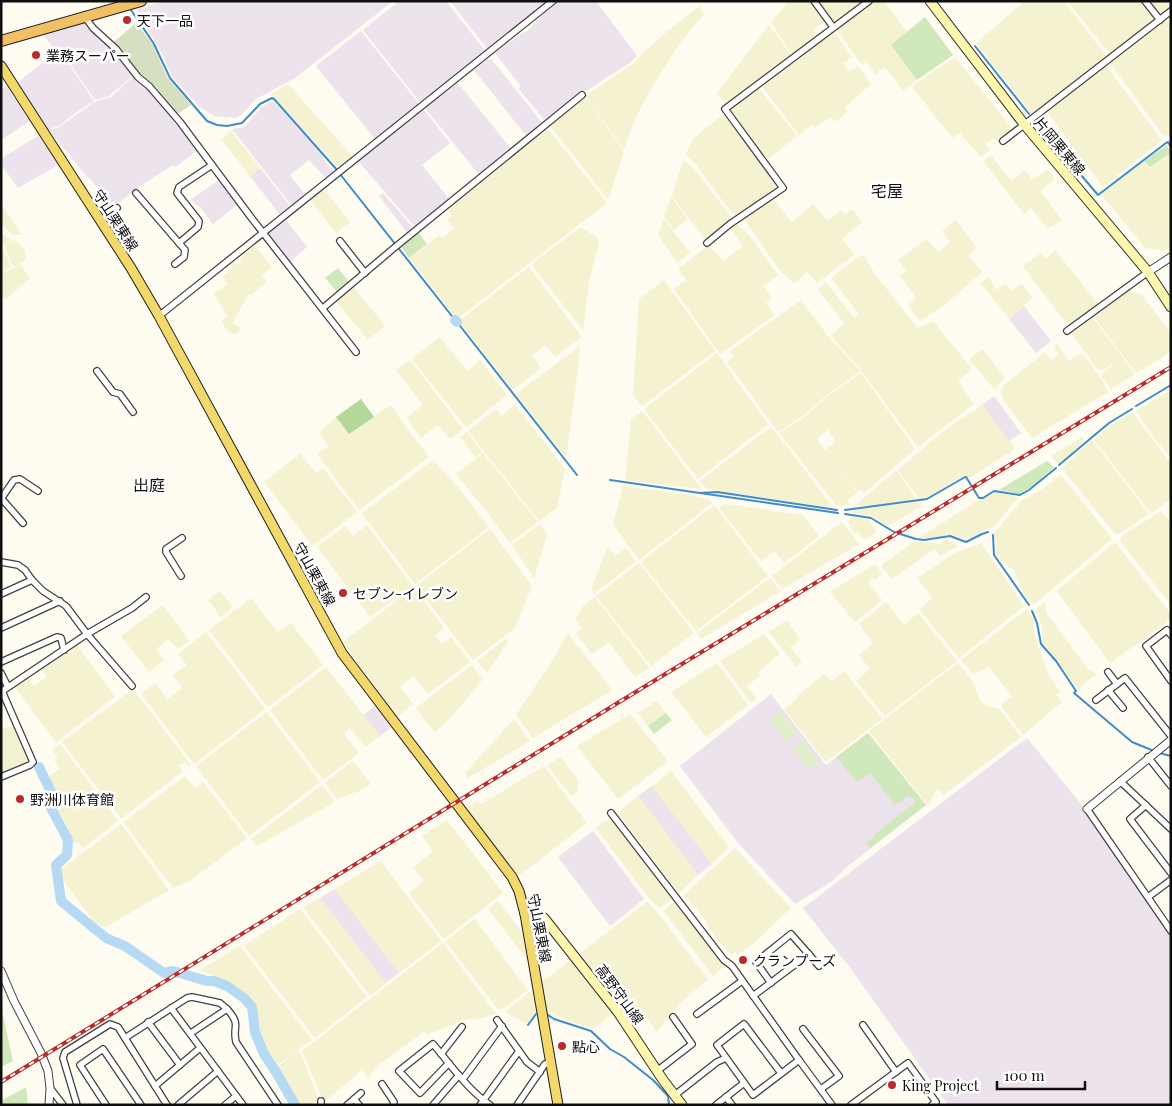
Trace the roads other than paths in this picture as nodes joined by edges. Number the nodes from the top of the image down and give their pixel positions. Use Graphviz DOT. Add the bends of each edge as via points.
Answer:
graph roads {
  1 [pos="554,1"];
  2 [pos="814,1"];
  3 [pos="868,1"];
  4 [pos="930,1"];
  5 [pos="1145,1"];
  6 [pos="132,4"];
  7 [pos="1171,11"];
  8 [pos="85,17"];
  9 [pos="1160,20"];
  10 [pos="833,28"];
  11 [pos="1,41"];
  12 [pos="1,66"];
  13 [pos="582,95"];
  14 [pos="1024,124"];
  15 [pos="1003,141"];
  16 [pos="212,165"];
  17 [pos="136,193"];
  18 [pos="117,208"];
  19 [pos="100,221"];
  20 [pos="264,233"];
  21 [pos="340,241"];
  22 [pos="179,243"];
  23 [pos="707,243"];
  24 [pos="1171,256"];
  25 [pos="175,264"];
  26 [pos="1148,272"];
  27 [pos="365,273"];
  28 [pos="1171,307"];
  29 [pos="324,308"];
  30 [pos="159,316"];
  31 [pos="1067,332"];
  32 [pos="356,352"];
  33 [pos="97,371"];
  34 [pos="133,412"];
  35 [pos="38,491"];
  36 [pos="1,498"];
  37 [pos="23,523"];
  38 [pos="182,538"];
  39 [pos="1,562"];
  40 [pos="181,576"];
  41 [pos="32,580"];
  42 [pos="1,594"];
  43 [pos="146,598"];
  44 [pos="60,601"];
  45 [pos="1,628"];
  46 [pos="87,634"];
  47 [pos="1171,635"];
  48 [pos="64,650"];
  49 [pos="1,662"];
  50 [pos="1108,672"];
  51 [pos="1,673"];
  52 [pos="1171,681"];
  53 [pos="1117,684"];
  54 [pos="132,686"];
  55 [pos="8,687"];
  56 [pos="1108,690"];
  57 [pos="1,692"];
  58 [pos="1096,700"];
  59 [pos="1123,708"];
  60 [pos="1171,736"];
  61 [pos="1171,740"];
  62 [pos="1148,757"];
  63 [pos="1,777"];
  64 [pos="1120,781"];
  65 [pos="1171,786"];
  66 [pos="1146,805"];
  67 [pos="1086,809"];
  68 [pos="611,813"];
  69 [pos="1171,829"];
  70 [pos="1171,873"];
  71 [pos="1171,880"];
  72 [pos="1148,897"];
  73 [pos="525,914"];
  74 [pos="1171,918"];
  75 [pos="1165,923"];
  76 [pos="1171,931"];
  77 [pos="809,954"];
  78 [pos="819,966"];
  79 [pos="1,971"];
  80 [pos="742,981"];
  81 [pos="770,984"];
  82 [pos="753,996"];
  83 [pos="172,1008"];
  84 [pos="227,1009"];
  85 [pos="697,1014"];
  86 [pos="673,1017"];
  87 [pos="497,1020"];
  88 [pos="148,1022"];
  89 [pos="863,1025"];
  90 [pos="502,1026"];
  91 [pos="462,1027"];
  92 [pos="803,1029"];
  93 [pos="191,1033"];
  94 [pos="125,1038"];
  95 [pos="200,1048"];
  96 [pos="518,1051"];
  97 [pos="441,1054"];
  98 [pos="726,1058"];
  99 [pos="799,1060"];
  100 [pos="551,1062"];
  101 [pos="450,1063"];
  102 [pos="180,1065"];
  103 [pos="657,1071"];
  104 [pos="218,1072"];
  105 [pos="540,1072"];
  106 [pos="896,1072"];
  107 [pos="781,1073"];
  108 [pos="461,1077"];
  109 [pos="744,1083"];
  110 [pos="382,1084"];
  111 [pos="155,1086"];
  112 [pos="50,1088"];
  113 [pos="821,1089"];
  114 [pos="361,1093"];
  115 [pos="675,1095"];
  116 [pos="236,1096"];
  117 [pos="726,1097"];
  118 [pos="354,1099"];
  119 [pos="482,1102"];
  120 [pos="49,1105"];
  121 [pos="63,1105"];
  122 [pos="77,1105"];
  123 [pos="106,1105"];
  124 [pos="141,1105"];
  125 [pos="167,1105"];
  126 [pos="178,1105"];
  127 [pos="225,1105"];
  128 [pos="243,1105"];
  129 [pos="278,1105"];
  130 [pos="347,1105"];
  131 [pos="358,1105"];
  132 [pos="393,1105"];
  133 [pos="433,1105"];
  134 [pos="490,1105"];
  135 [pos="517,1105"];
  136 [pos="558,1105"];
  137 [pos="682,1105"];
  138 [pos="716,1105"];
  139 [pos="732,1105"];
  140 [pos="832,1105"];
  141 [pos="851,1105"];
  142 [pos="932,1105"];
  1 -- 20 [label="street"];
  2 -- 10 [label="street"];
  3 -- 10 [label="street"];
  4 -- 14 [label="main road, 片岡栗東線"];
  5 -- 9 [label="street"];
  6 -- 8 [label="highway"];
  7 -- 9 [label="street"];
  8 -- 11 [label="highway"];
  8 -- 16 [label="street" via="160,98"];
  9 -- 14 [label="street"];
  10 -- 23 [label="street" via="725,109 783,188"];
  12 -- 19 [label="main road, 守山栗東線"];
  13 -- 27 [label="street"];
  14 -- 15 [label="street"];
  14 -- 26 [label="main road, 片岡栗東線"];
  16 -- 20 [label="street"];
  16 -- 22 [label="street" via="179,187 177,193 199,221 198,227"];
  17 -- 22 [label="street"];
  18 -- 19 [label="street"];
  19 -- 30 [label="main road, 守山栗東線"];
  20 -- 29 [label="street"];
  20 -- 30 [label="street"];
  21 -- 27 [label="street"];
  22 -- 25 [label="street" via="185,250 184,257"];
  24 -- 26 [label="street"];
  26 -- 28 [label="main road, 片岡栗東線"];
  26 -- 31 [label="street"];
  27 -- 29 [label="street"];
  29 -- 32 [label="street"];
  30 -- 73 [label="main road, 守山栗東線" via="342,652 512,877"];
  33 -- 34 [label="street"];
  35 -- 36 [label="street" via="20,479 14,480"];
  36 -- 37 [label="street"];
  38 -- 40 [label="street" via="166,549"];
  39 -- 41 [label="street" via="18,565"];
  41 -- 42 [label="street"];
  41 -- 44 [label="street"];
  43 -- 46 [label="street"];
  44 -- 45 [label="street"];
  44 -- 46 [label="street"];
  46 -- 48 [label="street"];
  46 -- 54 [label="street"];
  47 -- 52 [label="street" via="1167,630 1146,646"];
  48 -- 49 [label="street" via="61,638 57,637"];
  48 -- 55 [label="street"];
  50 -- 53 [label="street"];
  51 -- 55 [label="street"];
  53 -- 56 [label="street"];
  53 -- 60 [label="street" via="1125,678"];
  55 -- 57 [label="street"];
  56 -- 58 [label="street"];
  56 -- 59 [label="street"];
  57 -- 63 [label="street" via="33,762"];
  61 -- 62 [label="street"];
  62 -- 64 [label="street"];
  62 -- 65 [label="street"];
  64 -- 66 [label="street"];
  64 -- 67 [label="street"];
  66 -- 69 [label="street"];
  66 -- 70 [label="street" via="1130,819"];
  67 -- 72 [label="street"];
  68 -- 80 [label="street"];
  71 -- 72 [label="street"];
  72 -- 75 [label="street"];
  73 -- 100 [label="main road, 守山栗東線"];
  73 -- 103 [label="main road, 高野守山線" via="533,913 544,918 600,988"];
  74 -- 75 [label="street"];
  75 -- 76 [label="street"];
  77 -- 78 [label="street"];
  77 -- 81 [label="street"];
  77 -- 81 [label="street" via="791,934 756,962"];
  79 -- 112 [label="street" via="41,1053"];
  80 -- 82 [label="street"];
  80 -- 85 [label="street"];
  81 -- 82 [label="street"];
  82 -- 99 [label="street"];
  83 -- 84 [label="street" via="192,997 220,1003"];
  83 -- 88 [label="street"];
  83 -- 93 [label="street"];
  84 -- 93 [label="street"];
  84 -- 129 [label="street" via="237,1023 236,1042"];
  86 -- 103 [label="street" via="692,1044"];
  87 -- 90 [label="street"];
  88 -- 94 [label="street"];
  88 -- 102 [label="street"];
  89 -- 106 [label="street"];
  90 -- 96 [label="street"];
  90 -- 108 [label="street"];
  91 -- 97 [label="street"];
  92 -- 113 [label="street" via="839,1076"];
  93 -- 95 [label="street"];
  94 -- 111 [label="street"];
  94 -- 122 [label="street" via="118,1026 110,1024 65,1052 63,1058"];
  95 -- 102 [label="street"];
  95 -- 104 [label="street"];
  96 -- 105 [label="street"];
  96 -- 119 [label="street"];
  97 -- 101 [label="street"];
  97 -- 101 [label="street" via="433,1044 399,1071 420,1093"];
  98 -- 107 [label="street" via="717,1045 744,1024"];
  98 -- 109 [label="street"];
  98 -- 115 [label="street"];
  99 -- 107 [label="street"];
  99 -- 113 [label="street"];
  100 -- 105 [label="street" via="545,1064"];
  100 -- 136 [label="main road, 守山栗東線"];
  101 -- 108 [label="street"];
  102 -- 111 [label="street"];
  103 -- 115 [label="main road, 高野守山線"];
  104 -- 116 [label="street"];
  104 -- 126 [label="street"];
  105 -- 135 [label="street"];
  106 -- 141 [label="street"];
  106 -- 142 [label="street" via="908,1063 936,1102"];
  107 -- 109 [label="street" via="753,1095"];
  108 -- 119 [label="street"];
  108 -- 133 [label="street"];
  109 -- 117 [label="street"];
  110 -- 132 [label="street"];
  111 -- 125 [label="street"];
  112 -- 120 [label="street"];
  112 -- 121 [label="street"];
  113 -- 140 [label="street"];
  114 -- 118 [label="street"];
  115 -- 137 [label="main road, 高野守山線"];
  116 -- 127 [label="street"];
  116 -- 128 [label="street"];
  117 -- 138 [label="street"];
  117 -- 139 [label="street"];
  118 -- 130 [label="street"];
  118 -- 131 [label="street"];
  119 -- 134 [label="street"];
  123 -- 124 [label="street" via="80,1065 103,1049"];
}
